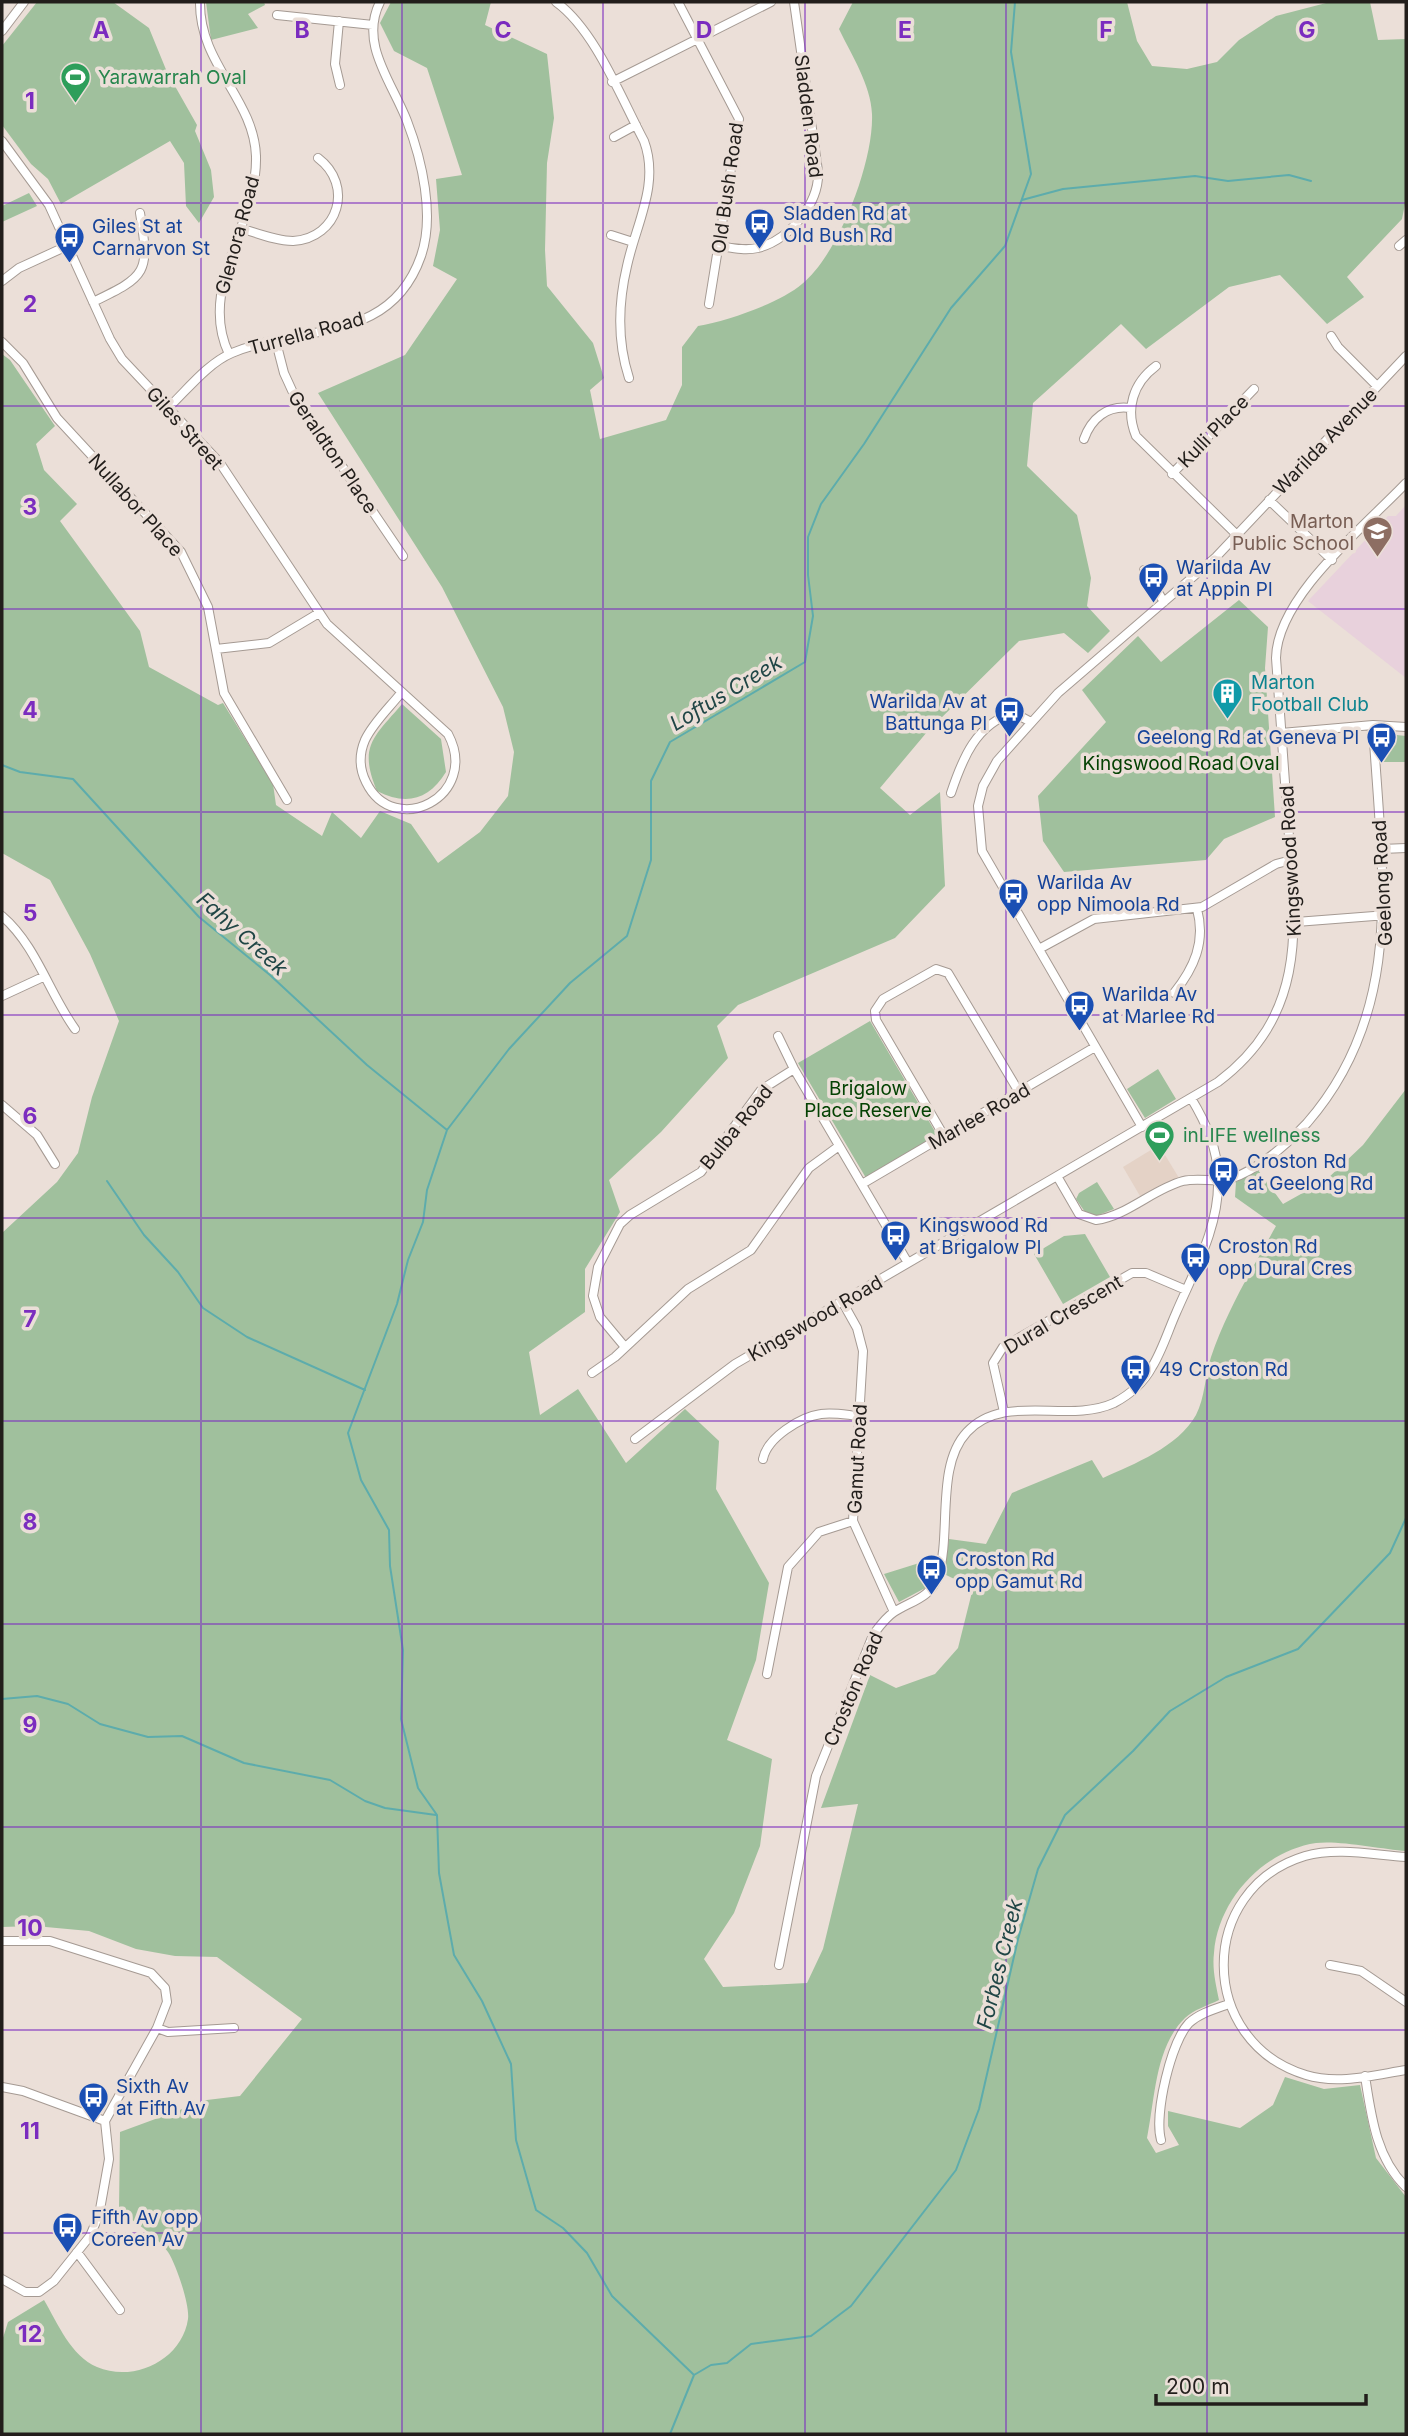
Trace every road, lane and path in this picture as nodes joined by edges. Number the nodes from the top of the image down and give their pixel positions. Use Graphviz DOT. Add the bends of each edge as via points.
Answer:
graph roads {
  1 [pos="24,2"];
  2 [pos="200,2"];
  3 [pos="380,2"];
  4 [pos="556,2"];
  5 [pos="573,2"];
  6 [pos="678,2"];
  7 [pos="771,2"];
  8 [pos="794,2"];
  9 [pos="568,10"];
  10 [pos="277,15"];
  11 [pos="340,21"];
  12 [pos="373,25"];
  13 [pos="2,32"];
  14 [pos="699,39"];
  15 [pos="612,82"];
  16 [pos="340,85"];
  17 [pos="636,125"];
  18 [pos="614,137"];
  19 [pos="2,141"];
  20 [pos="318,158"];
  21 [pos="140,213"];
  22 [pos="240,228"];
  23 [pos="611,234"];
  24 [pos="633,242"];
  25 [pos="67,246"];
  26 [pos="719,246"];
  27 [pos="2,281"];
  28 [pos="93,302"];
  29 [pos="709,304"];
  30 [pos="1331,336"];
  31 [pos="2,342"];
  32 [pos="276,342"];
  33 [pos="229,354"];
  34 [pos="1406,356"];
  35 [pos="1156,366"];
  36 [pos="629,378"];
  37 [pos="1377,386"];
  38 [pos="1254,389"];
  39 [pos="168,408"];
  40 [pos="1130,408"];
  41 [pos="1084,439"];
  42 [pos="1172,474"];
  43 [pos="1406,483"];
  44 [pos="1269,500"];
  45 [pos="1237,535"];
  46 [pos="403,555"];
  47 [pos="1332,560"];
  48 [pos="1144,570"];
  49 [pos="1164,602"];
  50 [pos="319,613"];
  51 [pos="215,649"];
  52 [pos="401,693"];
  53 [pos="1031,722"];
  54 [pos="1373,725"];
  55 [pos="1406,727"];
  56 [pos="1282,733"];
  57 [pos="951,793"];
  58 [pos="287,800"];
  59 [pos="1406,848"];
  60 [pos="1382,849"];
  61 [pos="1291,860"];
  62 [pos="1197,909"];
  63 [pos="1387,915"];
  64 [pos="2,916"];
  65 [pos="1296,922"];
  66 [pos="1039,949"];
  67 [pos="43,977"];
  68 [pos="1174,993"];
  69 [pos="2,996"];
  70 [pos="75,1029"];
  71 [pos="778,1036"];
  72 [pos="1095,1047"];
  73 [pos="794,1069"];
  74 [pos="1019,1092"];
  75 [pos="1191,1098"];
  76 [pos="2,1105"];
  77 [pos="1142,1127"];
  78 [pos="944,1136"];
  79 [pos="839,1146"];
  80 [pos="55,1164"];
  81 [pos="1057,1177"];
  82 [pos="1219,1180"];
  83 [pos="862,1184"];
  84 [pos="908,1263"];
  85 [pos="1186,1290"];
  86 [pos="843,1303"];
  87 [pos="625,1347"];
  88 [pos="592,1373"];
  89 [pos="1004,1412"];
  90 [pos="859,1416"];
  91 [pos="635,1439"];
  92 [pos="763,1459"];
  93 [pos="853,1521"];
  94 [pos="894,1612"];
  95 [pos="767,1674"];
  96 [pos="1406,1857"];
  97 [pos="2,1941"];
  98 [pos="779,1965"];
  99 [pos="1330,1965"];
  100 [pos="1406,2002"];
  101 [pos="1229,2004"];
  102 [pos="157,2028"];
  103 [pos="234,2028"];
  104 [pos="1406,2070"];
  105 [pos="1365,2076"];
  106 [pos="2,2087"];
  107 [pos="105,2121"];
  108 [pos="1161,2140"];
  109 [pos="1406,2187"];
  110 [pos="77,2252"];
  111 [pos="2,2278"];
  112 [pos="120,2310"];
  1 -- 13 [label="street"];
  2 -- 22 [label="street, Glenora Road" via="204,40 248,120 255,147 254,177"];
  3 -- 12 [label="street, Turrella Road"];
  4 -- 9 [label="street"];
  5 -- 9 [label="street"];
  6 -- 14 [label="street, Old Bush Road"];
  7 -- 14 [label="street"];
  8 -- 26 [label="street, Sladden Road" via="818,171 816,196 803,216 762,246 742,250"];
  9 -- 15 [label="street" via="589,35"];
  10 -- 11 [label="street"];
  11 -- 12 [label="street"];
  11 -- 16 [label="street" via="335,64"];
  12 -- 32 [label="street, Turrella Road" via="375,51 408,122 421,177 427,216 421,257 401,291 374,315 345,327"];
  14 -- 15 [label="street"];
  14 -- 26 [label="street, Old Bush Road" via="739,119"];
  15 -- 17 [label="street"];
  17 -- 18 [label="street"];
  17 -- 24 [label="street" via="648,150 651,177"];
  19 -- 25 [label="street, Giles Street" via="41,192"];
  20 -- 22 [label="street" via="335,174 339,191 335,212 324,227 293,241"];
  21 -- 28 [label="street" via="145,243 142,270 130,284"];
  22 -- 33 [label="street, Glenora Road" via="219,304 222,339"];
  23 -- 24 [label="street"];
  24 -- 36 [label="street" via="619,334"];
  25 -- 27 [label="street"];
  25 -- 28 [label="street, Giles Street"];
  26 -- 29 [label="street, Old Bush Road"];
  28 -- 39 [label="street, Giles Street" via="122,359"];
  30 -- 37 [label="street"];
  31 -- 51 [label="street, Nullabor Place" via="23,363 57,418 176,545 202,590"];
  32 -- 33 [label="street, Turrella Road"];
  32 -- 46 [label="street, Geraldton Place" via="295,397"];
  33 -- 39 [label="street, Turrella Road"];
  34 -- 37 [label="street, Warilda Avenue"];
  35 -- 40 [label="street" via="1137,386"];
  37 -- 44 [label="street, Warilda Avenue"];
  38 -- 42 [label="street, Kulli Place"];
  39 -- 50 [label="street, Giles Street" via="220,463"];
  40 -- 41 [label="street" via="1114,408 1100,416"];
  40 -- 42 [label="street" via="1136,436"];
  42 -- 45 [label="street"];
  43 -- 47 [label="street, Kingswood Road"];
  44 -- 45 [label="street, Warilda Avenue"];
  44 -- 47 [label="street"];
  45 -- 49 [label="street, Warilda Avenue"];
  47 -- 56 [label="street, Kingswood Road" via="1296,599 1279,634 1276,658"];
  48 -- 49 [label="street"];
  49 -- 53 [label="street, Warilda Avenue" via="1058,692"];
  50 -- 51 [label="street" via="269,643"];
  50 -- 52 [label="street, Giles Street"];
  51 -- 58 [label="street, Nullabor Place" via="231,708"];
  52 -- 52 [label="street, Giles Street" via="447,734 456,758 443,793 417,808 399,808 375,795 360,763 366,738"];
  53 -- 57 [label="street" via="1014,713 985,729 963,759"];
  53 -- 66 [label="street, Warilda Avenue" via="992,769 980,796 979,818 982,851"];
  54 -- 55 [label="street"];
  54 -- 56 [label="street"];
  54 -- 60 [label="street, Geelong Road"];
  56 -- 61 [label="street, Kingswood Road"];
  59 -- 60 [label="street"];
  60 -- 63 [label="street, Geelong Road"];
  61 -- 62 [label="street"];
  61 -- 65 [label="street, Kingswood Road"];
  62 -- 66 [label="street" via="1094,919"];
  62 -- 68 [label="street" via="1200,934 1196,956"];
  63 -- 65 [label="street"];
  63 -- 82 [label="street, Geelong Road" via="1384,974 1375,1010 1345,1075 1315,1115 1279,1149 1232,1178"];
  64 -- 67 [label="street" via="19,933"];
  65 -- 75 [label="street, Kingswood Road" via="1290,973 1270,1023 1241,1062"];
  66 -- 72 [label="street, Warilda Avenue"];
  67 -- 69 [label="street"];
  67 -- 70 [label="street"];
  71 -- 73 [label="street"];
  72 -- 74 [label="street, Marlee Road"];
  72 -- 77 [label="street, Warilda Avenue"];
  73 -- 79 [label="street"];
  73 -- 87 [label="street, Bulba Road" via="761,1090 701,1172 630,1215 616,1231 598,1267 593,1296 600,1317"];
  74 -- 78 [label="street, Marlee Road"];
  74 -- 78 [label="street" via="948,972 936,969 883,999 875,1011 876,1020"];
  75 -- 77 [label="street, Kingswood Road"];
  75 -- 82 [label="street, Croston Road" via="1209,1133"];
  76 -- 80 [label="street" via="37,1135"];
  77 -- 81 [label="street, Kingswood Road"];
  78 -- 83 [label="street, Marlee Road"];
  79 -- 83 [label="street"];
  79 -- 87 [label="street" via="809,1168 751,1250 688,1289"];
  81 -- 82 [label="street" via="1079,1214 1091,1220 1105,1218 1182,1181"];
  81 -- 84 [label="street, Kingswood Road"];
  82 -- 85 [label="street, Croston Road" via="1213,1224"];
  83 -- 84 [label="street"];
  84 -- 86 [label="street, Kingswood Road"];
  85 -- 89 [label="street, Croston Road" via="1153,1367 1125,1397 1084,1412"];
  85 -- 89 [label="street, Dural Crescent" via="1146,1273 1132,1273 1003,1347 993,1363"];
  86 -- 90 [label="street, Gamut Road" via="863,1351"];
  86 -- 91 [label="street, Kingswood Road" via="734,1364"];
  87 -- 88 [label="street"];
  89 -- 94 [label="street, Croston Road" via="978,1423 958,1445 951,1467 939,1575 924,1596"];
  90 -- 92 [label="street" via="824,1413 810,1417 772,1441"];
  90 -- 93 [label="street, Gamut Road"];
  93 -- 94 [label="street, Gamut Road"];
  93 -- 95 [label="street" via="819,1532 788,1567"];
  94 -- 98 [label="street, Croston Road" via="869,1642 816,1776"];
  96 -- 101 [label="street" via="1322,1853 1292,1861 1269,1874 1248,1895 1229,1929 1223,1963"];
  97 -- 102 [label="street" via="50,1941 151,1973 167,1994"];
  99 -- 100 [label="street" via="1361,1971"];
  101 -- 105 [label="street" via="1252,2042 1286,2067 1330,2079"];
  101 -- 108 [label="street" via="1200,2015 1178,2038 1159,2115"];
  102 -- 103 [label="street" via="168,2032"];
  102 -- 107 [label="street"];
  104 -- 105 [label="street"];
  105 -- 109 [label="street" via="1379,2144"];
  106 -- 107 [label="street"];
  107 -- 110 [label="street" via="110,2149 99,2215"];
  110 -- 111 [label="street" via="54,2281 36,2293 25,2292"];
  110 -- 112 [label="street"];
}
